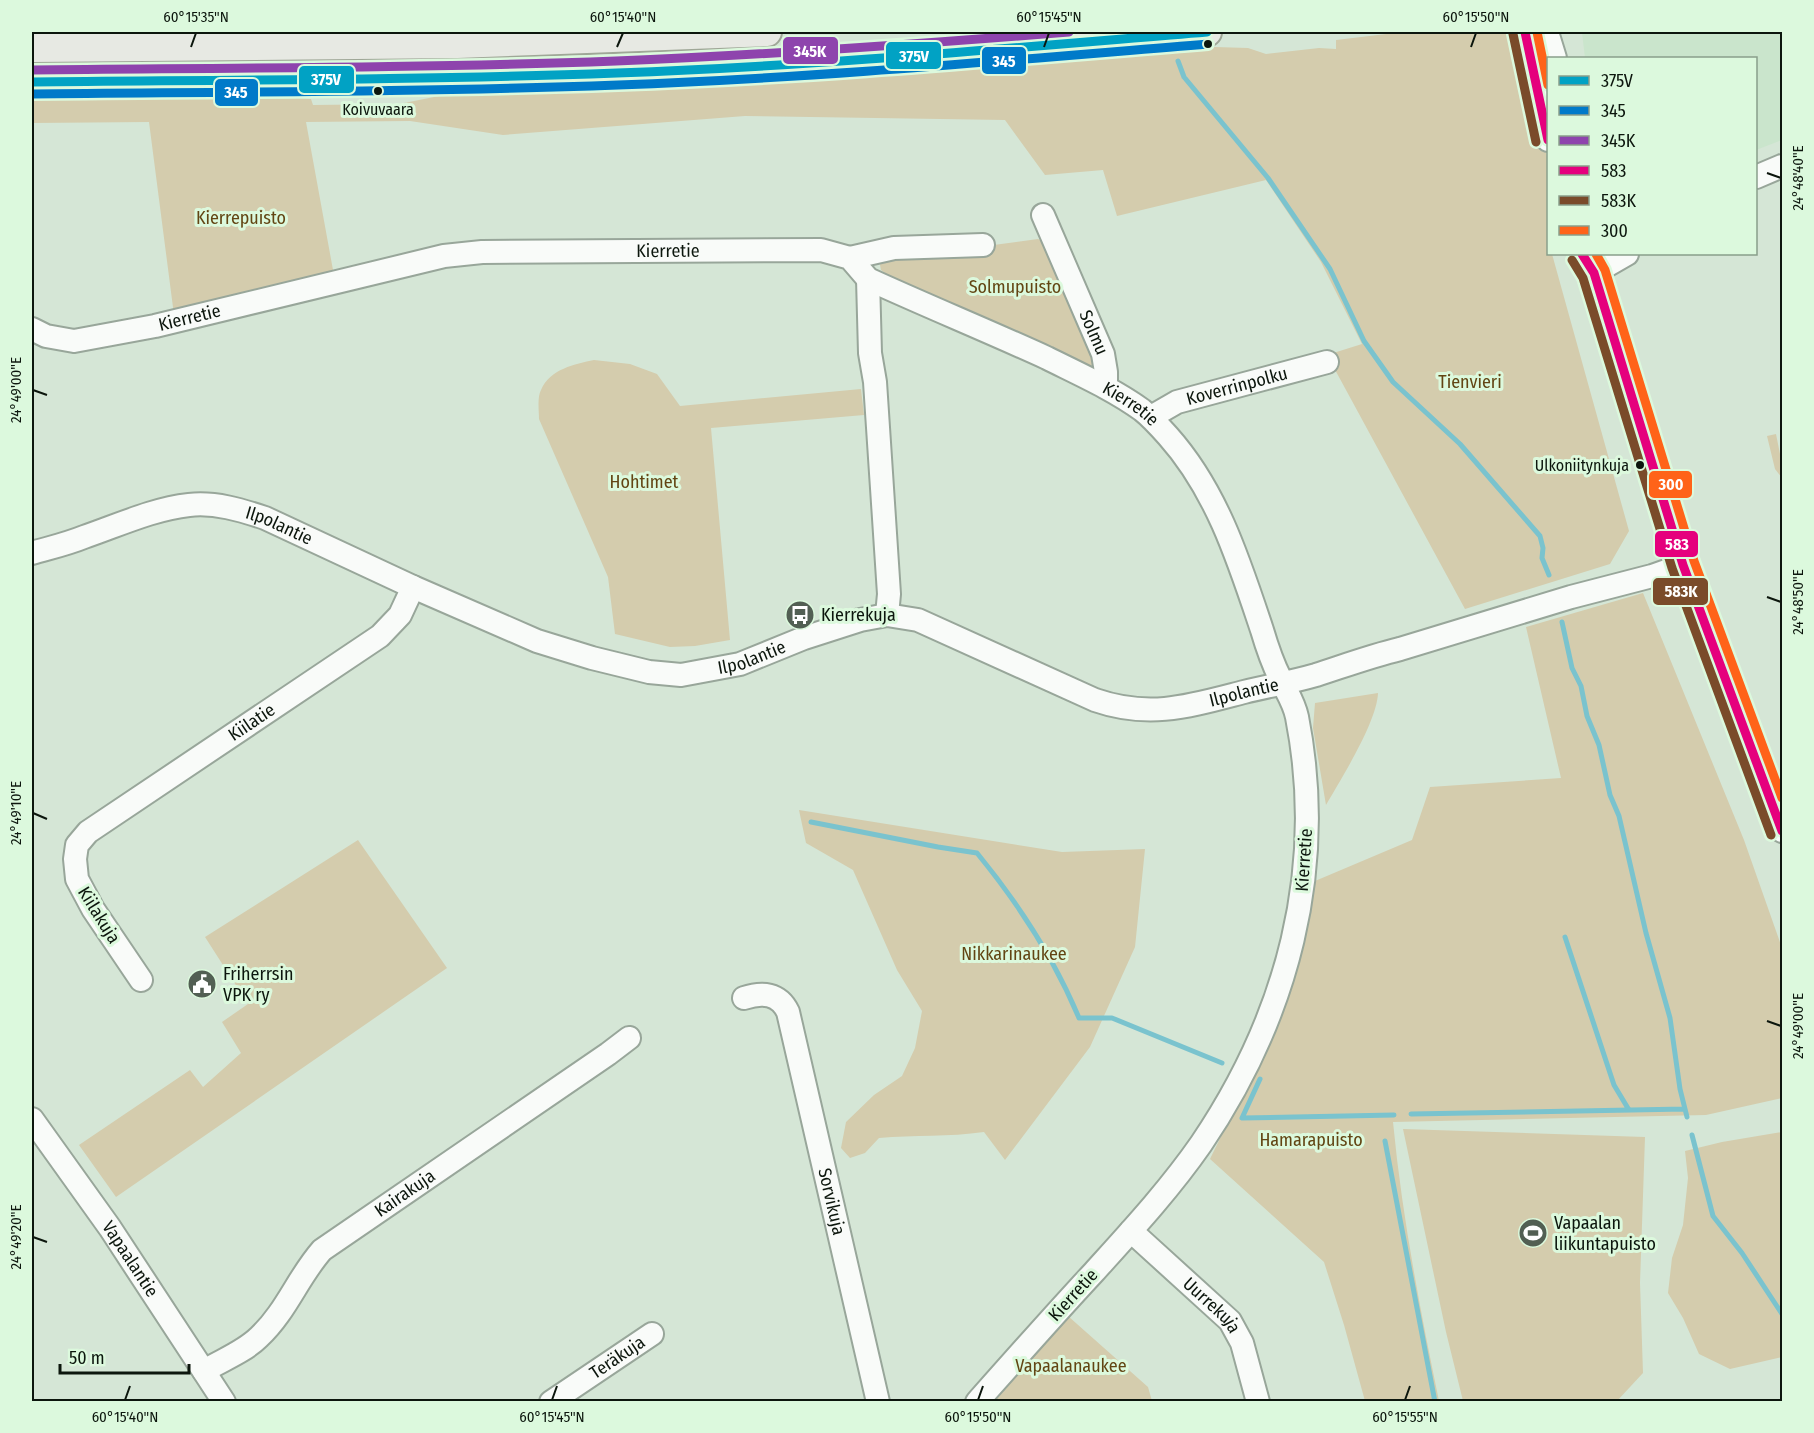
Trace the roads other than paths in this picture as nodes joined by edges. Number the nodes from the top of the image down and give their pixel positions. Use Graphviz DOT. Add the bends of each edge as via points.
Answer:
graph roads {
  1 [pos="767,32"];
  2 [pos="1207,32"];
  3 [pos="1525,32"];
  4 [pos="1547,32"];
  5 [pos="32,48"];
  6 [pos="1555,57"];
  7 [pos="32,82"];
  8 [pos="1547,135"];
  9 [pos="1782,166"];
  10 [pos="1757,176"];
  11 [pos="1043,214"];
  12 [pos="983,245"];
  13 [pos="1624,255"];
  14 [pos="850,258"];
  15 [pos="1594,263"];
  16 [pos="868,279"];
  17 [pos="32,329"];
  18 [pos="1326,362"];
  19 [pos="1106,387"];
  20 [pos="1151,417"];
  21 [pos="32,553"];
  22 [pos="1683,565"];
  23 [pos="412,587"];
  24 [pos="887,615"];
  25 [pos="1282,683"];
  26 [pos="1782,831"];
  27 [pos="77,845"];
  28 [pos="141,980"];
  29 [pos="744,998"];
  30 [pos="629,1038"];
  31 [pos="32,1119"];
  32 [pos="1131,1231"];
  33 [pos="652,1334"];
  34 [pos="204,1371"];
  35 [pos="224,1401"];
  36 [pos="551,1401"];
  37 [pos="878,1401"];
  38 [pos="977,1401"];
  39 [pos="1258,1401"];
  1 -- 5 [label="main road" via="457,44"];
  2 -- 7 [label="main road" via="921,56 616,73"];
  3 -- 8 [label="street"];
  4 -- 6 [label="street"];
  9 -- 10 [label="street"];
  11 -- 19 [label="street, Solmu" via="1103,354"];
  12 -- 14 [label="street" via="894,248"];
  13 -- 15 [label="street"];
  14 -- 16 [label="street, Kierretie"];
  14 -- 17 [label="street, Kierretie" via="821,250 482,252 444,256 179,321 74,341"];
  15 -- 22 [label="street"];
  16 -- 19 [label="street, Kierretie"];
  16 -- 24 [label="street" via="889,594"];
  18 -- 20 [label="street, Koverrinpolku" via="1177,402"];
  19 -- 20 [label="street, Kierretie"];
  20 -- 25 [label="street, Kierretie" via="1197,471 1215,504"];
  21 -- 23 [label="street, Ilpolantie" via="167,508 217,506 266,518"];
  22 -- 25 [label="street, Ilpolantie"];
  22 -- 26 [label="street"];
  23 -- 24 [label="street, Ilpolantie" via="537,641 638,669 681,675 740,664 804,638"];
  23 -- 27 [label="street, Kiilatie" via="400,615 380,636 88,832"];
  24 -- 25 [label="street, Ilpolantie" via="918,620 1116,707 1140,711 1183,708"];
  25 -- 32 [label="street, Kierretie" via="1297,716 1307,814 1300,915 1288,963 1246,1067 1178,1175"];
  27 -- 28 [label="street, Kiilakuja" via="77,879"];
  29 -- 37 [label="street, Sorvikuja" via="768,994 776,997 788,1012"];
  30 -- 34 [label="street, Kairakuja" via="322,1250 260,1337"];
  31 -- 34 [label="street, Vapaalantie"];
  32 -- 38 [label="street, Kierretie"];
  32 -- 39 [label="street, Uurrekuja" via="1230,1321 1242,1343"];
  33 -- 36 [label="street, Teräkuja"];
  34 -- 35 [label="street, Vapaalantie"];
}
